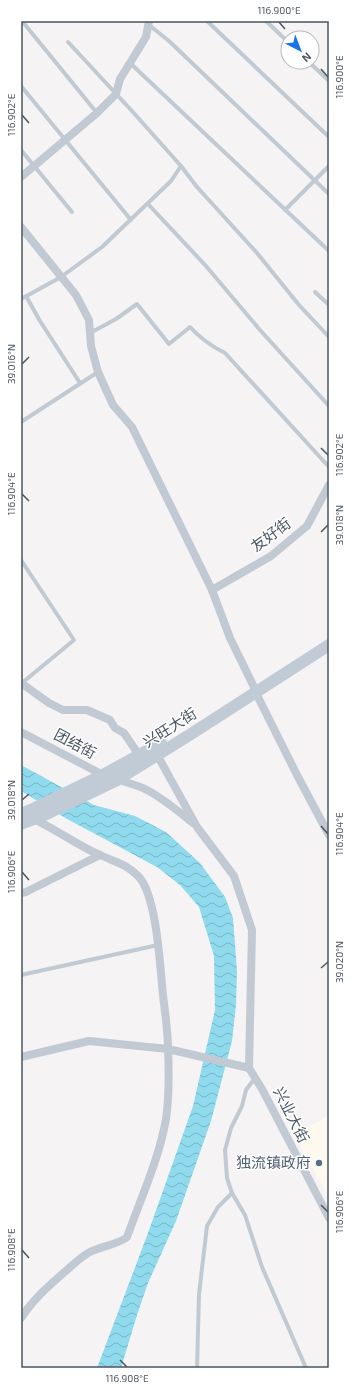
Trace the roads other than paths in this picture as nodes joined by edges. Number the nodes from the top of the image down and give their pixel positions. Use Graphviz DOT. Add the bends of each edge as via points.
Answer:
graph roads {
  1 [pos="22,21"];
  2 [pos="207,21"];
  3 [pos="266,21"];
  4 [pos="149,23"];
  5 [pos="280,34"];
  6 [pos="68,42"];
  7 [pos="130,63"];
  8 [pos="317,70"];
  9 [pos="329,81"];
  10 [pos="21,86"];
  11 [pos="116,94"];
  12 [pos="97,113"];
  13 [pos="329,138"];
  14 [pos="65,140"];
  15 [pos="21,150"];
  16 [pos="34,166"];
  17 [pos="181,166"];
  18 [pos="329,166"];
  19 [pos="21,177"];
  20 [pos="315,181"];
  21 [pos="329,194"];
  22 [pos="148,204"];
  23 [pos="285,210"];
  24 [pos="72,212"];
  25 [pos="131,220"];
  26 [pos="21,227"];
  27 [pos="329,251"];
  28 [pos="61,278"];
  29 [pos="315,292"];
  30 [pos="26,296"];
  31 [pos="21,299"];
  32 [pos="329,305"];
  33 [pos="90,332"];
  34 [pos="329,337"];
  35 [pos="98,372"];
  36 [pos="80,383"];
  37 [pos="329,406"];
  38 [pos="21,422"];
  39 [pos="329,467"];
  40 [pos="329,486"];
  41 [pos="21,560"];
  42 [pos="212,590"];
  43 [pos="329,636"];
  44 [pos="329,645"];
  45 [pos="21,683"];
  46 [pos="255,689"];
  47 [pos="21,732"];
  48 [pos="155,752"];
  49 [pos="141,760"];
  50 [pos="106,780"];
  51 [pos="21,814"];
  52 [pos="37,814"];
  53 [pos="21,824"];
  54 [pos="197,827"];
  55 [pos="329,835"];
  56 [pos="100,855"];
  57 [pos="21,893"];
  58 [pos="158,945"];
  59 [pos="21,975"];
  60 [pos="168,1049"];
  61 [pos="21,1057"];
  62 [pos="249,1068"];
  63 [pos="255,1078"];
  64 [pos="232,1193"];
  65 [pos="329,1218"];
  66 [pos="21,1318"];
  67 [pos="197,1368"];
  68 [pos="306,1368"];
  1 -- 12 [label="lane"];
  2 -- 13 [label="lane"];
  3 -- 5 [label="lane"];
  4 -- 7 [label="street" via="146,37"];
  4 -- 20 [label="lane"];
  6 -- 11 [label="lane"];
  7 -- 11 [label="street" via="120,79"];
  7 -- 23 [label="lane"];
  8 -- 9 [label="lane"];
  10 -- 14 [label="lane"];
  11 -- 12 [label="street"];
  11 -- 17 [label="lane"];
  12 -- 14 [label="street"];
  14 -- 16 [label="street"];
  14 -- 25 [label="lane"];
  15 -- 16 [label="lane"];
  16 -- 19 [label="street"];
  16 -- 24 [label="lane"];
  17 -- 22 [label="lane" via="171,181"];
  17 -- 34 [label="lane"];
  18 -- 20 [label="lane"];
  20 -- 21 [label="lane"];
  20 -- 23 [label="lane"];
  22 -- 25 [label="lane"];
  22 -- 37 [label="lane" via="202,261"];
  23 -- 27 [label="lane"];
  25 -- 28 [label="lane" via="102,247"];
  26 -- 28 [label="street"];
  28 -- 30 [label="lane"];
  28 -- 33 [label="street" via="76,295 89,320"];
  29 -- 32 [label="lane"];
  30 -- 31 [label="lane"];
  30 -- 36 [label="lane"];
  33 -- 35 [label="street"];
  33 -- 39 [label="lane" via="138,304 169,344 190,327 212,347 225,353"];
  35 -- 36 [label="lane"];
  35 -- 42 [label="street" via="114,405 132,427"];
  36 -- 38 [label="lane"];
  40 -- 42 [label="street, 友好街" via="307,526 270,556"];
  41 -- 45 [label="lane" via="74,640"];
  42 -- 46 [label="street" via="230,638"];
  43 -- 46 [label="street, 兴旺大街"];
  44 -- 46 [label="street, 兴旺大街"];
  45 -- 49 [label="street" via="63,710 87,710 110,720 115,728 124,733"];
  46 -- 48 [label="street, 兴旺大街"];
  46 -- 55 [label="street"];
  47 -- 50 [label="street, 团结街"];
  48 -- 49 [label="street, 兴旺大街"];
  48 -- 54 [label="street"];
  49 -- 50 [label="street, 兴旺大街"];
  50 -- 52 [label="street, 兴旺大街"];
  50 -- 52 [label="street, 兴旺大街"];
  50 -- 54 [label="street, 团结街" via="144,789 174,807"];
  51 -- 52 [label="street, 兴旺大街"];
  52 -- 53 [label="street, 兴旺大街"];
  52 -- 56 [label="street"];
  54 -- 62 [label="street" via="234,876 252,930"];
  56 -- 57 [label="street"];
  56 -- 58 [label="street" via="121,863 140,878 149,895"];
  58 -- 59 [label="lane"];
  58 -- 60 [label="street"];
  60 -- 61 [label="street" via="88,1041"];
  60 -- 62 [label="street"];
  60 -- 66 [label="street" via="166,1118 156,1157 127,1237 122,1242 84,1255 43,1291"];
  62 -- 63 [label="street, 兴业大街"];
  63 -- 64 [label="lane" via="246,1090 225,1150 227,1178"];
  63 -- 65 [label="street, 兴业大街"];
  64 -- 67 [label="lane" via="218,1207 207,1226 199,1294"];
  64 -- 68 [label="lane" via="245,1215 262,1268"];
}
